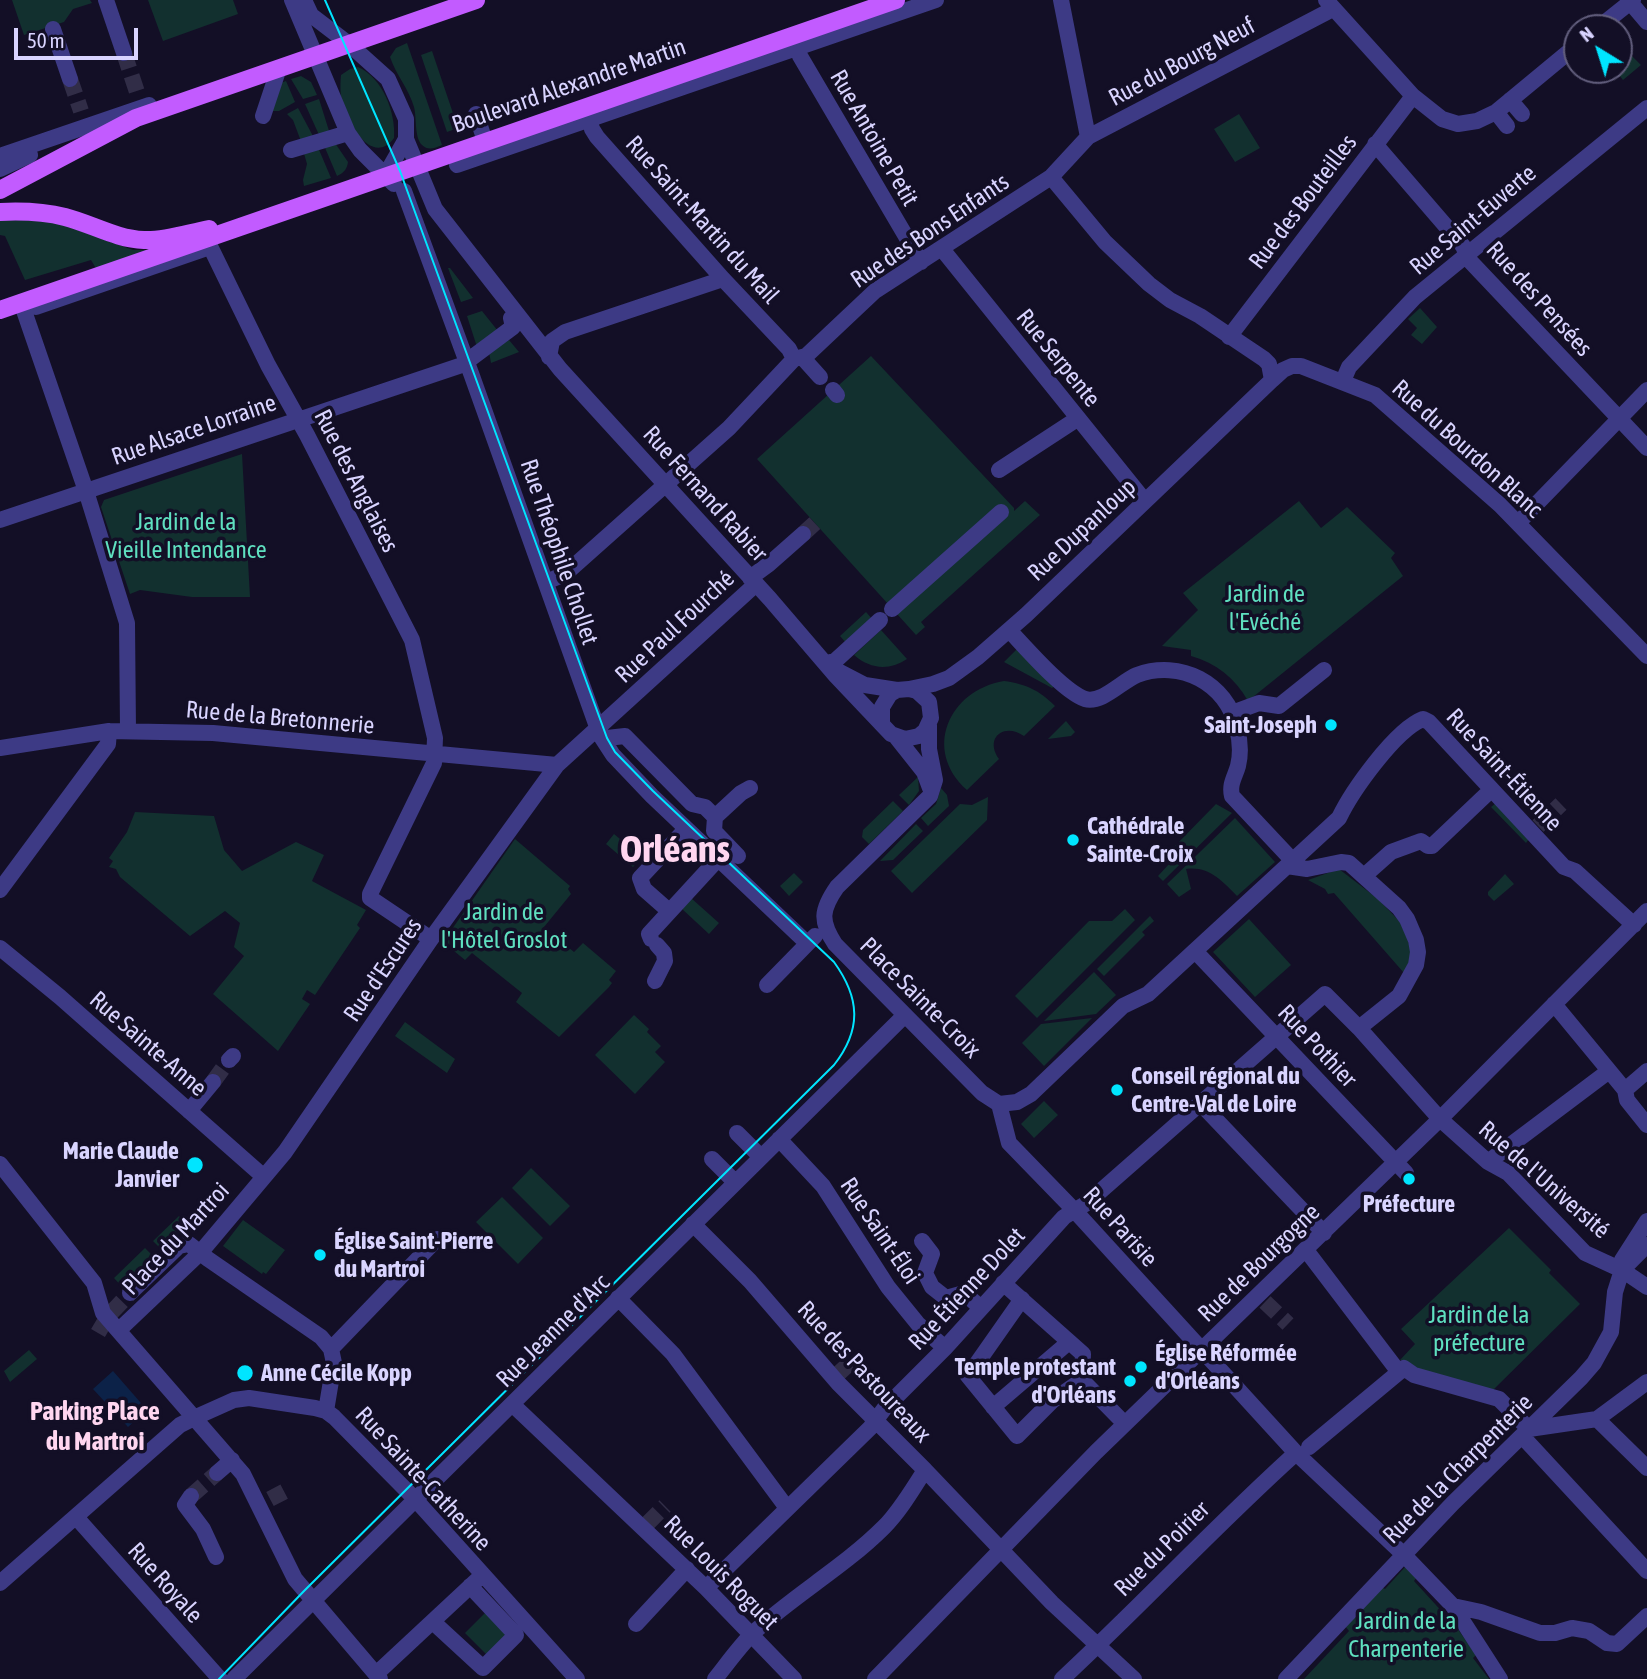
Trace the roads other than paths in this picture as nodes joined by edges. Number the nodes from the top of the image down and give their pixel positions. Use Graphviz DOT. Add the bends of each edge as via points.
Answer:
graph roads {
  1 [pos="106,0"];
  2 [pos="292,0"];
  3 [pos="304,0"];
  4 [pos="453,0"];
  5 [pos="476,0"];
  6 [pos="896,0"];
  7 [pos="936,0"];
  8 [pos="1060,0"];
  9 [pos="1631,1"];
  10 [pos="1330,4"];
  11 [pos="1615,14"];
  12 [pos="1647,22"];
  13 [pos="53,29"];
  14 [pos="345,41"];
  15 [pos="795,41"];
  16 [pos="308,52"];
  17 [pos="124,53"];
  18 [pos="1563,57"];
  19 [pos="279,68"];
  20 [pos="70,79"];
  21 [pos="1413,96"];
  22 [pos="1510,100"];
  23 [pos="140,108"];
  24 [pos="1647,108"];
  25 [pos="1496,112"];
  26 [pos="587,113"];
  27 [pos="476,114"];
  28 [pos="1522,114"];
  29 [pos="263,116"];
  30 [pos="85,124"];
  31 [pos="1507,126"];
  32 [pos="348,133"];
  33 [pos="1088,137"];
  34 [pos="405,139"];
  35 [pos="485,141"];
  36 [pos="1375,144"];
  37 [pos="291,150"];
  38 [pos="0,156"];
  39 [pos="440,158"];
  40 [pos="457,165"];
  41 [pos="0,166"];
  42 [pos="416,166"];
  43 [pos="386,176"];
  44 [pos="1051,177"];
  45 [pos="0,190"];
  46 [pos="404,191"];
  47 [pos="0,212"];
  48 [pos="259,219"];
  49 [pos="209,244"];
  50 [pos="942,249"];
  51 [pos="1466,254"];
  52 [pos="921,262"];
  53 [pos="723,279"];
  54 [pos="22,306"];
  55 [pos="0,310"];
  56 [pos="0,318"];
  57 [pos="512,323"];
  58 [pos="1229,337"];
  59 [pos="551,349"];
  60 [pos="801,358"];
  61 [pos="467,362"];
  62 [pos="820,377"];
  63 [pos="1272,380"];
  64 [pos="1343,381"];
  65 [pos="1647,390"];
  66 [pos="1619,418"];
  67 [pos="298,419"];
  68 [pos="1077,419"];
  69 [pos="1647,448"];
  70 [pos="999,470"];
  71 [pos="665,484"];
  72 [pos="86,491"];
  73 [pos="1140,495"];
  74 [pos="1001,512"];
  75 [pos="0,520"];
  76 [pos="1518,523"];
  77 [pos="803,534"];
  78 [pos="753,581"];
  79 [pos="545,582"];
  80 [pos="1009,630"];
  81 [pos="1647,656"];
  82 [pos="826,663"];
  83 [pos="1324,670"];
  84 [pos="903,690"];
  85 [pos="1232,713"];
  86 [pos="882,724"];
  87 [pos="929,725"];
  88 [pos="128,730"];
  89 [pos="599,731"];
  90 [pos="108,737"];
  91 [pos="897,738"];
  92 [pos="0,748"];
  93 [pos="435,752"];
  94 [pos="557,765"];
  95 [pos="750,788"];
  96 [pos="931,790"];
  97 [pos="1491,790"];
  98 [pos="715,817"];
  99 [pos="686,829"];
  100 [pos="738,856"];
  101 [pos="717,860"];
  102 [pos="1290,863"];
  103 [pos="1364,876"];
  104 [pos="0,890"];
  105 [pos="669,911"];
  106 [pos="1647,911"];
  107 [pos="1634,925"];
  108 [pos="826,930"];
  109 [pos="431,939"];
  110 [pos="807,943"];
  111 [pos="0,948"];
  112 [pos="1195,951"];
  113 [pos="654,981"];
  114 [pos="767,985"];
  115 [pos="1554,1003"];
  116 [pos="905,1015"];
  117 [pos="1359,1028"];
  118 [pos="1275,1037"];
  119 [pos="1609,1071"];
  120 [pos="1647,1071"];
  121 [pos="213,1082"];
  122 [pos="1625,1090"];
  123 [pos="999,1104"];
  124 [pos="1201,1104"];
  125 [pos="189,1111"];
  126 [pos="1440,1119"];
  127 [pos="1647,1125"];
  128 [pos="737,1133"];
  129 [pos="779,1139"];
  130 [pos="761,1157"];
  131 [pos="712,1158"];
  132 [pos="1488,1162"];
  133 [pos="0,1164"];
  134 [pos="1401,1167"];
  135 [pos="264,1177"];
  136 [pos="735,1182"];
  137 [pos="1075,1211"];
  138 [pos="1647,1221"];
  139 [pos="693,1224"];
  140 [pos="1324,1233"];
  141 [pos="437,1239"];
  142 [pos="922,1241"];
  143 [pos="1647,1245"];
  144 [pos="1306,1250"];
  145 [pos="200,1254"];
  146 [pos="1620,1269"];
  147 [pos="1003,1283"];
  148 [pos="1647,1287"];
  149 [pos="130,1293"];
  150 [pos="618,1298"];
  151 [pos="1022,1299"];
  152 [pos="980,1307"];
  153 [pos="119,1330"];
  154 [pos="1069,1342"];
  155 [pos="945,1348"];
  156 [pos="331,1349"];
  157 [pos="1201,1351"];
  158 [pos="1398,1371"];
  159 [pos="1082,1380"];
  160 [pos="1647,1382"];
  161 [pos="512,1404"];
  162 [pos="993,1407"];
  163 [pos="326,1411"];
  164 [pos="1597,1419"];
  165 [pos="200,1422"];
  166 [pos="875,1422"];
  167 [pos="1125,1424"];
  168 [pos="1526,1433"];
  169 [pos="1303,1452"];
  170 [pos="232,1460"];
  171 [pos="1647,1468"];
  172 [pos="925,1470"];
  173 [pos="217,1473"];
  174 [pos="191,1496"];
  175 [pos="415,1499"];
  176 [pos="786,1508"];
  177 [pos="76,1517"];
  178 [pos="1002,1550"];
  179 [pos="1404,1554"];
  180 [pos="216,1557"];
  181 [pos="687,1569"];
  182 [pos="1647,1572"];
  183 [pos="1,1581"];
  184 [pos="476,1581"];
  185 [pos="706,1588"];
  186 [pos="312,1601"];
  187 [pos="1453,1606"];
  188 [pos="1647,1616"];
  189 [pos="433,1622"];
  190 [pos="636,1623"];
  191 [pos="751,1635"];
  192 [pos="1098,1645"];
  193 [pos="378,1677"];
  194 [pos="570,1677"];
  195 [pos="220,1679"];
  196 [pos="234,1679"];
  197 [pos="715,1679"];
  198 [pos="794,1679"];
  199 [pos="874,1679"];
  200 [pos="1062,1679"];
  201 [pos="1134,1679"];
  202 [pos="1286,1679"];
  203 [pos="1500,1679"];
  1 -- 17 [label="street"];
  2 -- 16 [label="street"];
  3 -- 14 [label="street" via="311,15"];
  4 -- 14 [label="street"];
  5 -- 14 [label="main road"];
  6 -- 15 [label="main road, Boulevard Alexandre Martin"];
  7 -- 15 [label="street"];
  8 -- 33 [label="street" via="1076,48"];
  9 -- 11 [label="street"];
  9 -- 12 [label="street"];
  10 -- 21 [label="street"];
  10 -- 33 [label="street, Rue du Bourg Neuf"];
  13 -- 20 [label="street"];
  14 -- 16 [label="main road"];
  14 -- 34 [label="street" via="388,79 406,119"];
  15 -- 26 [label="main road, Boulevard Alexandre Martin"];
  15 -- 52 [label="street, Rue Antoine Petit"];
  16 -- 19 [label="main road"];
  16 -- 23 [label="street"];
  16 -- 32 [label="street"];
  18 -- 22 [label="street"];
  19 -- 23 [label="main road"];
  19 -- 29 [label="street"];
  21 -- 25 [label="street" via="1451,123 1466,124"];
  21 -- 36 [label="street, Rue des Bouteilles"];
  22 -- 25 [label="street"];
  22 -- 28 [label="street"];
  23 -- 30 [label="street"];
  23 -- 45 [label="main road"];
  24 -- 51 [label="street, Rue Saint-Euverte"];
  25 -- 31 [label="street"];
  26 -- 35 [label="main road, Boulevard Alexandre Martin"];
  26 -- 40 [label="street"];
  26 -- 53 [label="street, Rue Saint-Martin du Mail" via="597,136"];
  27 -- 35 [label="street"];
  30 -- 38 [label="street"];
  30 -- 41 [label="street"];
  32 -- 37 [label="street"];
  32 -- 43 [label="street"];
  33 -- 44 [label="street, Rue des Bons Enfants"];
  34 -- 42 [label="street"];
  34 -- 43 [label="street"];
  35 -- 39 [label="main road, Boulevard Alexandre Martin"];
  36 -- 51 [label="street, Rue des Pensées"];
  36 -- 58 [label="street, Rue des Bouteilles"];
  39 -- 42 [label="main road, Boulevard Alexandre Martin"];
  39 -- 59 [label="street" via="432,170 431,186 440,209"];
  42 -- 43 [label="main road, Boulevard Alexandre Martin"];
  42 -- 59 [label="street" via="435,209 498,292"];
  43 -- 46 [label="street"];
  43 -- 48 [label="main road, Boulevard Alexandre Martin"];
  44 -- 50 [label="street, Rue des Bons Enfants"];
  44 -- 58 [label="street" via="1133,270"];
  46 -- 57 [label="street" via="443,232"];
  46 -- 61 [label="street, Rue Théophile Chollet"];
  47 -- 48 [label="main road, Boulevard Alexandre Martin" via="65,217 143,240"];
  48 -- 49 [label="main road, Boulevard Alexandre Martin"];
  49 -- 54 [label="main road, Boulevard Alexandre Martin"];
  49 -- 67 [label="street, Rue des Anglaises"];
  50 -- 52 [label="street, Rue des Bons Enfants"];
  50 -- 68 [label="street, Rue Serpente"];
  51 -- 64 [label="street, Rue Saint-Euverte" via="1415,298 1349,367"];
  51 -- 66 [label="street, Rue des Pensées"];
  52 -- 60 [label="street, Rue des Bons Enfants" via="875,291"];
  53 -- 59 [label="street" via="565,332"];
  53 -- 60 [label="street, Rue Saint-Martin du Mail"];
  54 -- 55 [label="main road, Boulevard Alexandre Martin"];
  54 -- 56 [label="street"];
  54 -- 72 [label="street"];
  57 -- 59 [label="street" via="528,340"];
  57 -- 61 [label="street, Rue Alsace Lorraine"];
  58 -- 63 [label="street" via="1264,359"];
  59 -- 71 [label="street, Rue Fernand Rabier"];
  60 -- 62 [label="street, Rue Saint-Martin du Mail"];
  60 -- 71 [label="street, Rue des Bons Enfants"];
  61 -- 67 [label="street, Rue Alsace Lorraine"];
  61 -- 79 [label="street, Rue Théophile Chollet"];
  63 -- 64 [label="street, Rue du Bourdon Blanc" via="1283,370 1301,366"];
  63 -- 80 [label="street, Rue Dupanloup"];
  64 -- 76 [label="street, Rue du Bourdon Blanc" via="1375,395"];
  65 -- 66 [label="street"];
  66 -- 69 [label="street, Rue des Pensées"];
  66 -- 76 [label="street"];
  67 -- 72 [label="street, Rue Alsace Lorraine"];
  67 -- 93 [label="street, Rue des Anglaises" via="412,640 436,738"];
  68 -- 70 [label="street"];
  68 -- 73 [label="street, Rue Serpente"];
  71 -- 78 [label="street, Rue Fernand Rabier"];
  71 -- 79 [label="street, Rue des Bons Enfants" via="565,575"];
  72 -- 75 [label="street, Rue Alsace Lorraine"];
  72 -- 88 [label="street" via="127,623"];
  74 -- 82 [label="street" via="835,661"];
  76 -- 81 [label="street, Rue du Bourdon Blanc"];
  77 -- 78 [label="street, Rue Paul Fourché"];
  78 -- 82 [label="street, Rue Fernand Rabier"];
  78 -- 89 [label="street, Rue Paul Fourché"];
  79 -- 89 [label="street, Rue Théophile Chollet"];
  80 -- 84 [label="street, Rue Dupanloup" via="949,678"];
  80 -- 85 [label="street" via="1083,698 1098,698 1135,676 1168,669 1210,684"];
  82 -- 84 [label="street, Rue Fernand Rabier" via="856,682"];
  82 -- 86 [label="street, Rue Fernand Rabier"];
  83 -- 85 [label="street" via="1279,706 1259,704"];
  84 -- 86 [label="street" via="890,694 882,707"];
  84 -- 87 [label="street" via="917,691 929,702"];
  85 -- 102 [label="street" via="1240,751 1232,796"];
  86 -- 91 [label="street"];
  87 -- 91 [label="street" via="919,736"];
  87 -- 96 [label="street" via="934,773"];
  88 -- 90 [label="street, Rue de la Bretonnerie"];
  88 -- 93 [label="street, Rue de la Bretonnerie"];
  89 -- 94 [label="street, Rue d'Escures"];
  89 -- 98 [label="street" via="607,738 625,736 692,804 705,807"];
  89 -- 99 [label="street, Rue Théophile Chollet" via="613,755"];
  90 -- 92 [label="street, Rue de la Bretonnerie"];
  90 -- 104 [label="street"];
  91 -- 96 [label="street" via="924,772"];
  93 -- 94 [label="street, Rue de la Bretonnerie"];
  93 -- 109 [label="street" via="434,763 370,894 373,902"];
  94 -- 109 [label="street, Rue d'Escures"];
  95 -- 98 [label="street"];
  96 -- 108 [label="street, Place Sainte-Croix" via="921,807 837,887 824,914"];
  97 -- 102 [label="street, Rue Saint-Étienne" via="1423,719 1397,738 1350,795 1339,818"];
  97 -- 103 [label="street" via="1432,846 1421,841 1391,852"];
  97 -- 107 [label="street, Rue Saint-Étienne" via="1535,830 1564,867 1575,870"];
  98 -- 100 [label="street" via="714,831"];
  99 -- 101 [label="street, Rue Théophile Chollet"];
  99 -- 105 [label="street" via="640,878 644,889"];
  101 -- 105 [label="street"];
  101 -- 110 [label="street, Rue Théophile Chollet"];
  102 -- 103 [label="street" via="1307,869 1349,863"];
  102 -- 112 [label="street"];
  103 -- 117 [label="street" via="1407,919 1416,940 1416,965 1399,996"];
  105 -- 113 [label="street" via="649,934 666,961"];
  106 -- 107 [label="street, Rue de Bourgogne"];
  107 -- 115 [label="street, Rue de Bourgogne"];
  108 -- 110 [label="street"];
  108 -- 116 [label="street, Place Sainte-Croix"];
  109 -- 135 [label="street, Rue d'Escures"];
  110 -- 114 [label="street"];
  111 -- 125 [label="street, Rue Sainte-Anne"];
  112 -- 118 [label="street, Rue Pothier"];
  112 -- 123 [label="street" via="1148,994 1123,1006 1031,1094"];
  115 -- 119 [label="street"];
  115 -- 126 [label="street, Rue de Bourgogne"];
  116 -- 123 [label="street, Place Sainte-Croix" via="982,1093"];
  116 -- 129 [label="street, Rue Jeanne d'Arc"];
  117 -- 118 [label="street, Rue Étienne Dolet" via="1325,994"];
  117 -- 126 [label="street, Rue de l'Université"];
  118 -- 124 [label="street, Rue Étienne Dolet"];
  118 -- 134 [label="street, Rue Pothier"];
  119 -- 122 [label="street"];
  119 -- 132 [label="street"];
  120 -- 122 [label="street"];
  121 -- 125 [label="street"];
  122 -- 127 [label="street" via="1627,1100"];
  123 -- 137 [label="street, Rue Parisie" via="1009,1143"];
  124 -- 137 [label="street, Rue Étienne Dolet"];
  124 -- 140 [label="street"];
  125 -- 135 [label="street, Rue Sainte-Anne"];
  126 -- 132 [label="street, Rue de l'Université"];
  126 -- 134 [label="street, Rue de Bourgogne"];
  128 -- 130 [label="street"];
  129 -- 130 [label="street, Rue Jeanne d'Arc"];
  129 -- 155 [label="street, Rue Saint-Éloi" via="823,1186 888,1287"];
  130 -- 136 [label="street, Rue Jeanne d'Arc"];
  131 -- 136 [label="street"];
  132 -- 146 [label="street, Rue de l'Université" via="1507,1173 1585,1253"];
  133 -- 153 [label="street, Place du Martroi" via="94,1283 103,1313"];
  134 -- 140 [label="street, Rue de Bourgogne"];
  135 -- 145 [label="street, Place du Martroi"];
  136 -- 139 [label="street, Rue Jeanne d'Arc"];
  137 -- 147 [label="street, Rue Étienne Dolet" via="1064,1217"];
  137 -- 157 [label="street, Rue Parisie"];
  138 -- 146 [label="street"];
  139 -- 150 [label="street, Rue Jeanne d'Arc"];
  139 -- 166 [label="street, Rue des Pastoureaux"];
  140 -- 144 [label="street, Rue de Bourgogne"];
  141 -- 156 [label="street"];
  142 -- 152 [label="street" via="932,1254 925,1273 932,1287 946,1298 964,1293"];
  143 -- 146 [label="street"];
  144 -- 157 [label="street, Rue de Bourgogne" via="1262,1299"];
  144 -- 158 [label="street"];
  145 -- 149 [label="street" via="189,1244 178,1245"];
  145 -- 153 [label="street, Place du Martroi"];
  145 -- 156 [label="street" via="321,1337"];
  146 -- 148 [label="street, Rue de l'Université"];
  146 -- 168 [label="street, Rue de la Charpenterie" via="1611,1332 1602,1349 1581,1378"];
  147 -- 151 [label="street"];
  147 -- 152 [label="street, Rue Étienne Dolet"];
  150 -- 161 [label="street, Rue Jeanne d'Arc"];
  150 -- 176 [label="street" via="673,1354"];
  151 -- 154 [label="street"];
  151 -- 162 [label="street" via="968,1376"];
  152 -- 155 [label="street, Rue Étienne Dolet"];
  153 -- 165 [label="street, Place du Martroi"];
  154 -- 159 [label="street" via="1083,1354"];
  154 -- 162 [label="street"];
  155 -- 166 [label="street, Rue Étienne Dolet"];
  156 -- 163 [label="street" via="334,1363"];
  157 -- 167 [label="street, Rue de Bourgogne"];
  157 -- 169 [label="street, Rue Parisie"];
  158 -- 168 [label="street" via="1404,1368 1414,1375 1499,1399"];
  158 -- 169 [label="street, Rue du Poirier"];
  159 -- 162 [label="street" via="1052,1401 1017,1436"];
  159 -- 167 [label="street"];
  160 -- 164 [label="street"];
  161 -- 175 [label="street, Rue Jeanne d'Arc"];
  161 -- 181 [label="street, Rue Louis Roguet"];
  163 -- 165 [label="street, Rue Sainte-Catherine" via="248,1398 234,1400"];
  163 -- 175 [label="street, Rue Sainte-Catherine"];
  164 -- 168 [label="street"];
  164 -- 171 [label="street"];
  165 -- 170 [label="street, Place du Martroi"];
  165 -- 177 [label="street" via="180,1425"];
  166 -- 172 [label="street, Rue des Pastoureaux"];
  166 -- 176 [label="street, Rue Étienne Dolet"];
  167 -- 178 [label="street, Rue de Bourgogne"];
  168 -- 179 [label="street, Rue de la Charpenterie"];
  168 -- 182 [label="street"];
  169 -- 179 [label="street, Rue Parisie"];
  169 -- 192 [label="street, Rue du Poirier" via="1234,1508"];
  170 -- 173 [label="street"];
  170 -- 186 [label="street, Place du Martroi" via="264,1502 293,1575"];
  172 -- 178 [label="street, Rue des Pastoureaux"];
  172 -- 191 [label="street" via="884,1527"];
  174 -- 180 [label="street" via="185,1505"];
  175 -- 184 [label="street, Rue Sainte-Catherine"];
  175 -- 186 [label="street, Rue Jeanne d'Arc"];
  176 -- 185 [label="street, Rue Étienne Dolet"];
  177 -- 183 [label="street"];
  177 -- 195 [label="street, Rue Royale"];
  178 -- 192 [label="street, Rue des Pastoureaux"];
  178 -- 199 [label="street, Rue de Bourgogne"];
  179 -- 187 [label="street, Rue Parisie"];
  179 -- 202 [label="street, Rue de la Charpenterie"];
  181 -- 185 [label="street, Rue Louis Roguet"];
  181 -- 190 [label="street"];
  184 -- 189 [label="street"];
  184 -- 189 [label="street" via="516,1635 483,1668"];
  184 -- 194 [label="street, Rue Sainte-Catherine"];
  185 -- 191 [label="street, Rue Louis Roguet"];
  186 -- 193 [label="street, Place du Martroi"];
  186 -- 196 [label="street, Rue Jeanne d'Arc"];
  187 -- 188 [label="street" via="1540,1633 1572,1628 1617,1644"];
  187 -- 203 [label="street, Rue Parisie"];
  189 -- 193 [label="street"];
  191 -- 197 [label="street"];
  191 -- 198 [label="street, Rue Louis Roguet"];
  192 -- 200 [label="street, Rue du Poirier"];
  192 -- 201 [label="street, Rue des Pastoureaux"];
}
